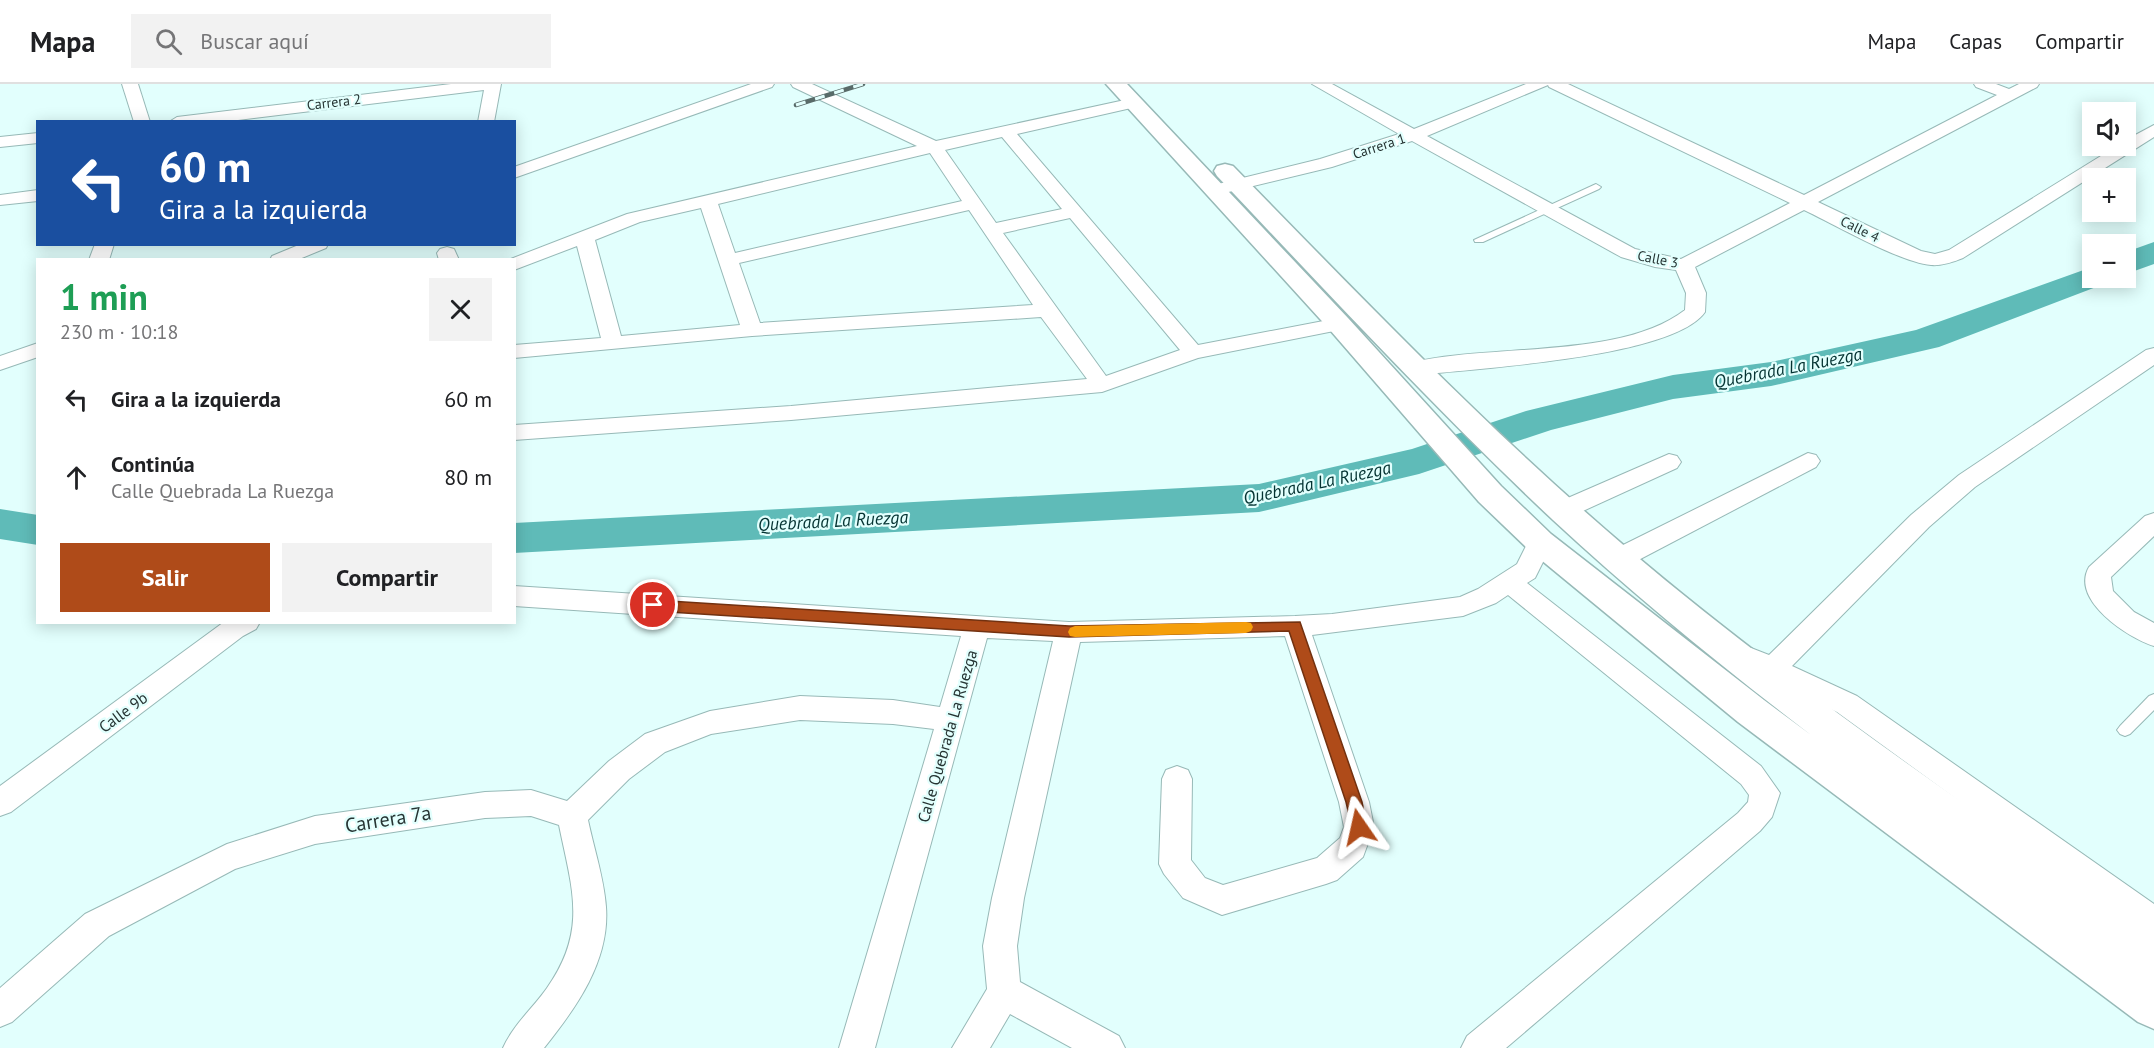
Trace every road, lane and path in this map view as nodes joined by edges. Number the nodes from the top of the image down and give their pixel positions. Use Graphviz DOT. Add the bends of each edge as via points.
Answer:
graph roads {
  1 [pos="130,84"];
  2 [pos="337,84"];
  3 [pos="492,84"];
  4 [pos="766,84"];
  5 [pos="799,84"];
  6 [pos="1116,84"];
  7 [pos="1320,84"];
  8 [pos="1540,84"];
  9 [pos="1554,84"];
  10 [pos="1982,84"];
  11 [pos="2031,84"];
  12 [pos="1137,94"];
  13 [pos="2010,94"];
  14 [pos="346,100"];
  15 [pos="141,120"];
  16 [pos="192,120"];
  17 [pos="486,120"];
  18 [pos="2154,130"];
  19 [pos="1007,132"];
  20 [pos="1414,135"];
  21 [pos="36,138"];
  22 [pos="0,142"];
  23 [pos="934,147"];
  24 [pos="516,172"];
  25 [pos="1237,183"];
  26 [pos="1596,187"];
  27 [pos="1212,190"];
  28 [pos="36,195"];
  29 [pos="707,199"];
  30 [pos="0,200"];
  31 [pos="1804,202"];
  32 [pos="972,204"];
  33 [pos="1548,209"];
  34 [pos="1074,212"];
  35 [pos="991,230"];
  36 [pos="584,236"];
  37 [pos="1479,240"];
  38 [pos="314,246"];
  39 [pos="284,258"];
  40 [pos="728,260"];
  41 [pos="516,263"];
  42 [pos="1684,265"];
  43 [pos="1047,310"];
  44 [pos="1339,324"];
  45 [pos="752,330"];
  46 [pos="613,343"];
  47 [pos="36,350"];
  48 [pos="516,352"];
  49 [pos="1193,352"];
  50 [pos="2154,355"];
  51 [pos="0,363"];
  52 [pos="1427,378"];
  53 [pos="1102,385"];
  54 [pos="516,434"];
  55 [pos="1808,461"];
  56 [pos="1669,462"];
  57 [pos="1563,510"];
  58 [pos="2154,522"];
  59 [pos="1540,542"];
  60 [pos="1618,559"];
  61 [pos="1510,583"];
  62 [pos="516,596"];
  63 [pos="243,624"];
  64 [pos="1295,626"];
  65 [pos="977,627"];
  66 [pos="1069,632"];
  67 [pos="2154,636"];
  68 [pos="1725,648"];
  69 [pos="1773,668"];
  70 [pos="2154,700"];
  71 [pos="952,720"];
  72 [pos="2125,730"];
  73 [pos="1177,779"];
  74 [pos="0,803"];
  75 [pos="572,816"];
  76 [pos="2154,923"];
  77 [pos="2154,960"];
  78 [pos="1004,992"];
  79 [pos="2154,1007"];
  80 [pos="0,1010"];
  81 [pos="521,1048"];
  82 [pos="857,1048"];
  83 [pos="970,1048"];
  84 [pos="1107,1048"];
  85 [pos="1479,1048"];
  1 -- 15 [label="street"];
  2 -- 14 [label="street"];
  3 -- 14 [label="street, Carrera 2"];
  3 -- 17 [label="street"];
  4 -- 24 [label="street"];
  5 -- 23 [label="street"];
  6 -- 12 [label="main road"];
  7 -- 20 [label="street, Calle 3"];
  8 -- 20 [label="street, Carrera 1"];
  9 -- 31 [label="street, Calle 4"];
  10 -- 13 [label="street"];
  11 -- 13 [label="street, Calle 3"];
  12 -- 19 [label="street"];
  12 -- 25 [label="main road"];
  12 -- 27 [label="main road"];
  13 -- 31 [label="street, Calle 3"];
  14 -- 16 [label="street, Carrera 2"];
  18 -- 31 [label="street, Calle 4" via="1944,260 1914,255"];
  19 -- 23 [label="street"];
  19 -- 34 [label="street"];
  20 -- 25 [label="street, Carrera 1" via="1326,163"];
  20 -- 33 [label="street, Calle 3"];
  21 -- 22 [label="street"];
  23 -- 29 [label="street"];
  23 -- 32 [label="street"];
  25 -- 27 [label="street, Carrera 1"];
  25 -- 52 [label="main road"];
  26 -- 33 [label="lane"];
  27 -- 44 [label="main road"];
  28 -- 30 [label="street"];
  29 -- 36 [label="street"];
  29 -- 40 [label="street"];
  31 -- 42 [label="street, Calle 3"];
  32 -- 35 [label="street"];
  32 -- 40 [label="street"];
  33 -- 37 [label="lane"];
  33 -- 42 [label="street, Calle 3" via="1628,253"];
  34 -- 35 [label="street"];
  34 -- 49 [label="street"];
  35 -- 43 [label="street"];
  36 -- 41 [label="street"];
  36 -- 46 [label="street"];
  38 -- 39 [label="street"];
  40 -- 45 [label="street"];
  42 -- 52 [label="street" via="1696,293 1695,312 1680,325 1616,345"];
  43 -- 45 [label="street"];
  43 -- 53 [label="street"];
  44 -- 49 [label="street"];
  44 -- 59 [label="main road" via="1490,494"];
  45 -- 46 [label="street"];
  46 -- 48 [label="street"];
  47 -- 51 [label="street"];
  49 -- 53 [label="street"];
  50 -- 69 [label="street" via="1967,481 1920,521"];
  52 -- 57 [label="main road"];
  53 -- 54 [label="street"];
  55 -- 60 [label="street"];
  56 -- 57 [label="street"];
  57 -- 60 [label="main road"];
  58 -- 67 [label="street" via="2098,574 2101,595 2125,619"];
  59 -- 61 [label="street" via="1526,571"];
  59 -- 79 [label="main road" via="1751,711"];
  60 -- 68 [label="main road"];
  61 -- 64 [label="street" via="1463,606"];
  61 -- 85 [label="street" via="1751,776 1764,793 1761,808 1749,822"];
  62 -- 65 [label="street, Calle Quebrada La Ruezga"];
  63 -- 74 [label="street, Calle 9b"];
  64 -- 66 [label="street"];
  64 -- 73 [label="street" via="1354,802 1359,827 1352,847 1326,870 1222,900 1194,888 1175,864"];
  65 -- 66 [label="street"];
  65 -- 71 [label="street, Calle Quebrada La Ruezga"];
  66 -- 78 [label="street" via="1008,898 1000,946"];
  68 -- 69 [label="street"];
  68 -- 77 [label="main road"];
  69 -- 76 [label="street" via="1847,704"];
  70 -- 72 [label="lane"];
  71 -- 75 [label="street" via="893,712 800,708 711,723 655,743 619,770"];
  71 -- 82 [label="street, Calle Quebrada La Ruezga"];
  75 -- 80 [label="street, Carrera 7a" via="531,803 485,805 315,830 227,858 97,925"];
  75 -- 81 [label="street" via="590,909 585,955 557,1004"];
  78 -- 83 [label="street"];
  78 -- 84 [label="street"];
}
